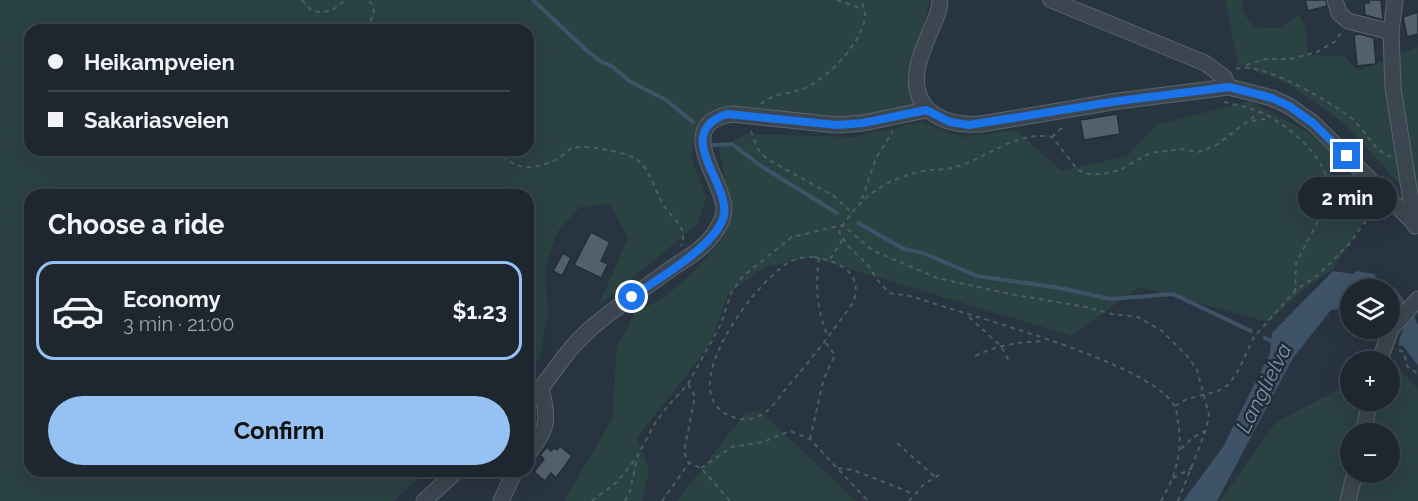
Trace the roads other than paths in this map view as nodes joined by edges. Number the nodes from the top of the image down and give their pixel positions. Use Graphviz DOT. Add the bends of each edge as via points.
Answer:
graph roads {
  1 [pos="939,0"];
  2 [pos="1051,0"];
  3 [pos="1335,0"];
  4 [pos="1395,0"];
  5 [pos="1391,32"];
  6 [pos="1227,82"];
  7 [pos="926,110"];
  8 [pos="1412,223"];
  9 [pos="1409,309"];
  10 [pos="1382,351"];
  11 [pos="541,389"];
  12 [pos="534,397"];
  13 [pos="534,446"];
  14 [pos="450,477"];
  15 [pos="512,477"];
  16 [pos="1352,483"];
  17 [pos="424,501"];
  18 [pos="501,501"];
  19 [pos="1348,501"];
  1 -- 7 [label="street" via="918,65 918,91"];
  2 -- 6 [label="street" via="1205,63"];
  3 -- 5 [label="street" via="1339,13 1348,21"];
  4 -- 5 [label="street"];
  5 -- 8 [label="street" via="1395,110 1411,188"];
  6 -- 7 [label="street" via="1209,90 975,125 950,122"];
  6 -- 8 [label="street" via="1289,106 1332,140"];
  7 -- 11 [label="street" via="848,125 727,114 717,119 707,129 703,141 704,157 723,198 724,214 718,228 706,244 594,325"];
  9 -- 10 [label="street" via="1388,335"];
  11 -- 12 [label="street"];
  11 -- 13 [label="street" via="545,431"];
  14 -- 17 [label="street"];
  15 -- 18 [label="street"];
  16 -- 19 [label="street"];
}
